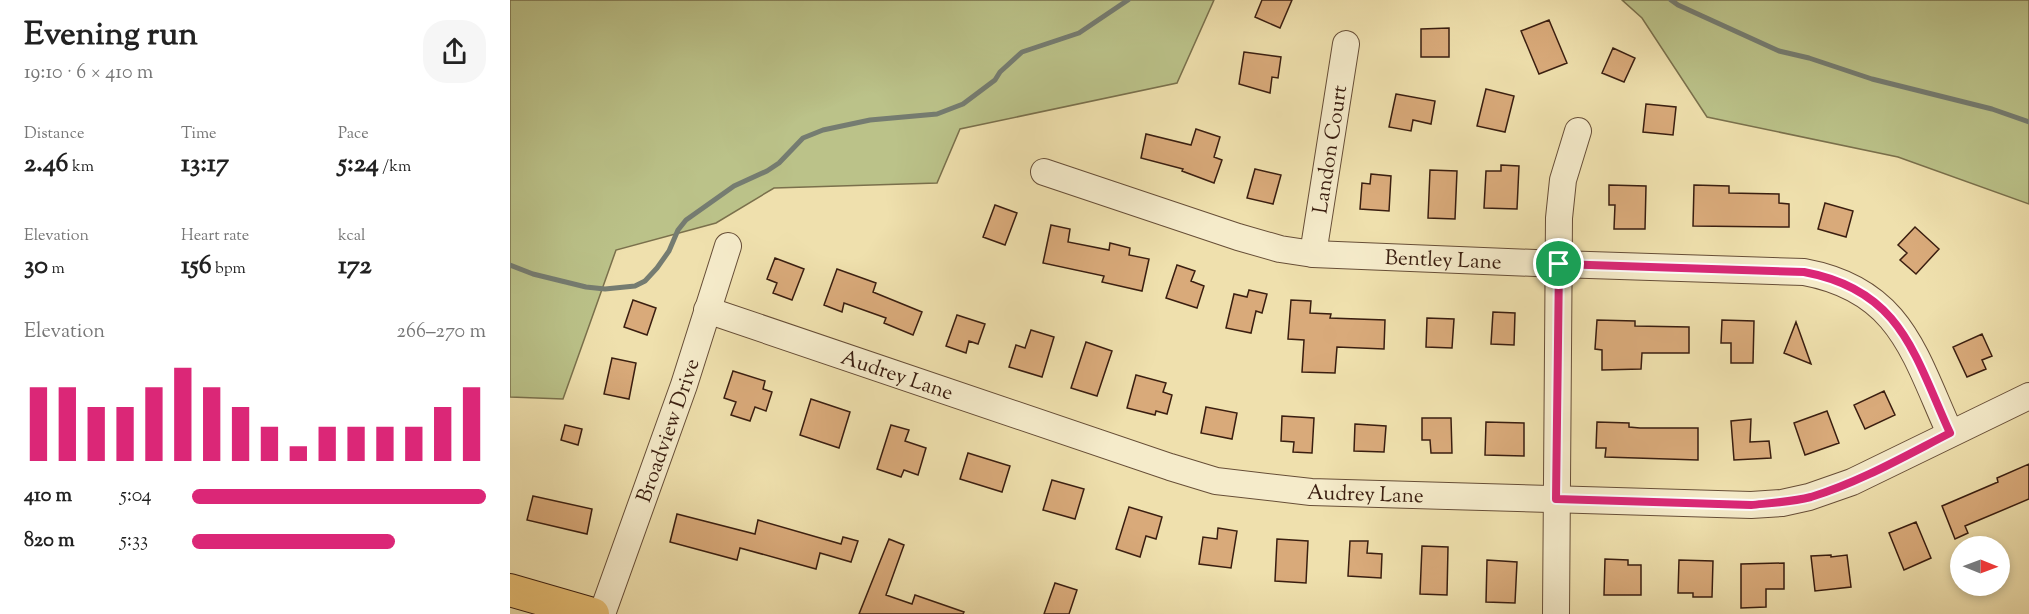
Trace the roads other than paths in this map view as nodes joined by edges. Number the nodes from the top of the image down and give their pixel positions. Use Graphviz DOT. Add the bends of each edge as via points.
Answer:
graph roads {
  1 [pos="1346,44"];
  2 [pos="1578,130"];
  3 [pos="1044,172"];
  4 [pos="728,246"];
  5 [pos="1313,254"];
  6 [pos="1559,264"];
  7 [pos="707,310"];
  8 [pos="2029,396"];
  9 [pos="1950,433"];
  10 [pos="1556,499"];
  11 [pos="510,590"];
  12 [pos="593,614"];
  13 [pos="602,614"];
  14 [pos="1556,614"];
  1 -- 5 [label="street, Landon Court"];
  2 -- 6 [label="street" via="1563,180"];
  3 -- 5 [label="street, Bentley Lane" via="1238,237"];
  4 -- 7 [label="street, Broadview Drive"];
  5 -- 6 [label="street, Bentley Lane"];
  6 -- 9 [label="street, Bentley Lane" via="1804,272 1829,276 1855,287 1878,303 1904,333"];
  6 -- 10 [label="street"];
  7 -- 10 [label="street, Audrey Lane" via="1216,481 1311,492"];
  7 -- 13 [label="street, Broadview Drive"];
  8 -- 9 [label="street, Audrey Lane"];
  9 -- 10 [label="street, Audrey Lane" via="1852,482 1782,502 1751,505"];
  10 -- 14 [label="street"];
  11 -- 12 [label="main road"];
}
